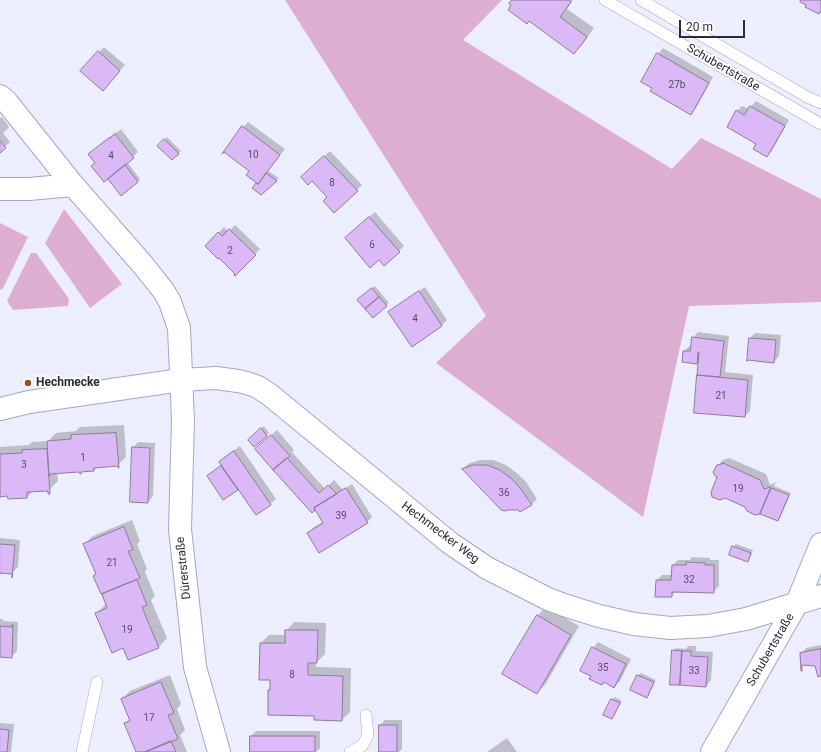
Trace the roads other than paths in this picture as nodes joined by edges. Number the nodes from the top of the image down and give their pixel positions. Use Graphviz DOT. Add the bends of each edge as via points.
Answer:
graph roads {
  1 [pos="605,0"];
  2 [pos="641,0"];
  3 [pos="0,96"];
  4 [pos="821,103"];
  5 [pos="821,124"];
  6 [pos="73,185"];
  7 [pos="0,189"];
  8 [pos="181,380"];
  9 [pos="0,409"];
  10 [pos="821,544"];
  11 [pos="821,596"];
  12 [pos="797,603"];
  13 [pos="97,682"];
  14 [pos="366,715"];
  15 [pos="82,752"];
  16 [pos="219,752"];
  17 [pos="350,752"];
  18 [pos="712,752"];
  1 -- 5 [label="lane, Schubertstraße"];
  2 -- 4 [label="lane, Schubertstraße"];
  3 -- 6 [label="street"];
  6 -- 7 [label="street"];
  6 -- 8 [label="street" via="163,290 170,302 179,328"];
  8 -- 9 [label="street, Hechmecker Weg" via="29,402"];
  8 -- 12 [label="street, Hechmecker Weg" via="216,378 247,382 270,394 450,543 487,568 564,605 634,624 670,628 708,626 746,619"];
  8 -- 16 [label="street, Dürerstraße" via="183,420 180,530 195,667"];
  10 -- 12 [label="street, Schubertstraße"];
  11 -- 12 [label="street, Hechmecker Weg"];
  12 -- 18 [label="street, Schubertstraße"];
  13 -- 15 [label="lane"];
  14 -- 17 [label="lane" via="368,735 362,746"];
}
